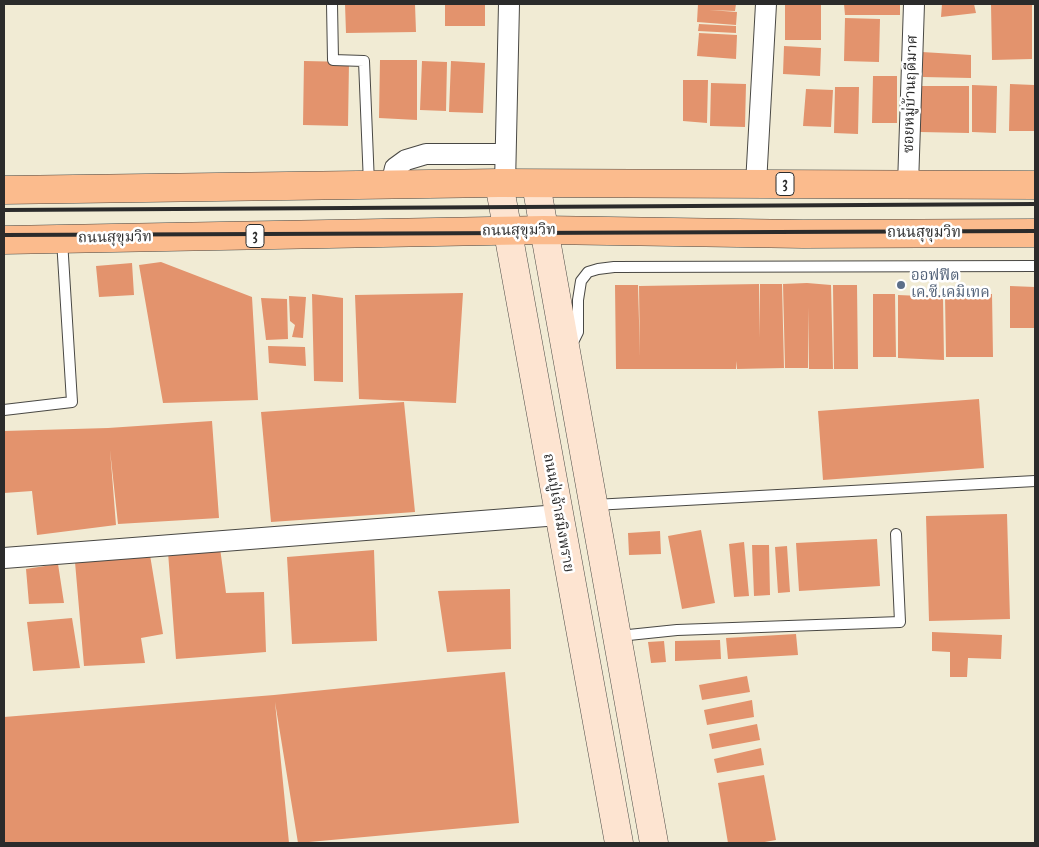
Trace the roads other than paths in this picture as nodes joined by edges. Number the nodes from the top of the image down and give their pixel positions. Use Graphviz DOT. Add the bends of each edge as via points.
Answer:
graph roads {
  1 [pos="332,4"];
  2 [pos="509,4"];
  3 [pos="766,4"];
  4 [pos="914,4"];
  5 [pos="506,154"];
  6 [pos="502,184"];
  7 [pos="536,184"];
  8 [pos="756,184"];
  9 [pos="380,185"];
  10 [pos="908,185"];
  11 [pos="1035,185"];
  12 [pos="4,190"];
  13 [pos="544,230"];
  14 [pos="506,232"];
  15 [pos="1035,233"];
  16 [pos="62,239"];
  17 [pos="4,240"];
  18 [pos="1035,266"];
  19 [pos="566,352"];
  20 [pos="4,410"];
  21 [pos="1035,481"];
  22 [pos="593,505"];
  23 [pos="559,515"];
  24 [pos="896,534"];
  25 [pos="4,558"];
  26 [pos="616,637"];
  27 [pos="619,843"];
  28 [pos="654,843"];
  1 -- 9 [label="lane" via="333,60 364,61"];
  2 -- 5 [label="street"];
  3 -- 8 [label="street"];
  4 -- 10 [label="street, ซอยหมู่บ้านฤดีมาศ"];
  5 -- 6 [label="street"];
  5 -- 9 [label="street" via="426,154 406,160"];
  6 -- 7 [label="highway, 3"];
  6 -- 9 [label="highway, 3"];
  6 -- 14 [label="main road, ถนนปู่เจ้าสมิงพราย"];
  7 -- 8 [label="highway, 3"];
  7 -- 13 [label="main road"];
  8 -- 10 [label="highway, 3"];
  9 -- 12 [label="highway, 3"];
  10 -- 11 [label="highway, 3"];
  13 -- 14 [label="highway, ถนนสุขุมวิท / 3"];
  13 -- 15 [label="highway, ถนนสุขุมวิท / 3"];
  13 -- 19 [label="main road"];
  14 -- 16 [label="highway, ถนนสุขุมวิท / 3"];
  14 -- 23 [label="main road, ถนนปู่เจ้าสมิงพราย"];
  16 -- 17 [label="highway, ถนนสุขุมวิท / 3"];
  16 -- 20 [label="lane" via="72,402"];
  18 -- 19 [label="lane" via="598,269 588,272 581,281 578,332"];
  19 -- 22 [label="main road"];
  21 -- 22 [label="lane"];
  22 -- 26 [label="main road"];
  23 -- 25 [label="street"];
  23 -- 27 [label="main road, ถนนปู่เจ้าสมิงพราย"];
  24 -- 26 [label="lane" via="900,622 677,630"];
  26 -- 28 [label="main road"];
}
